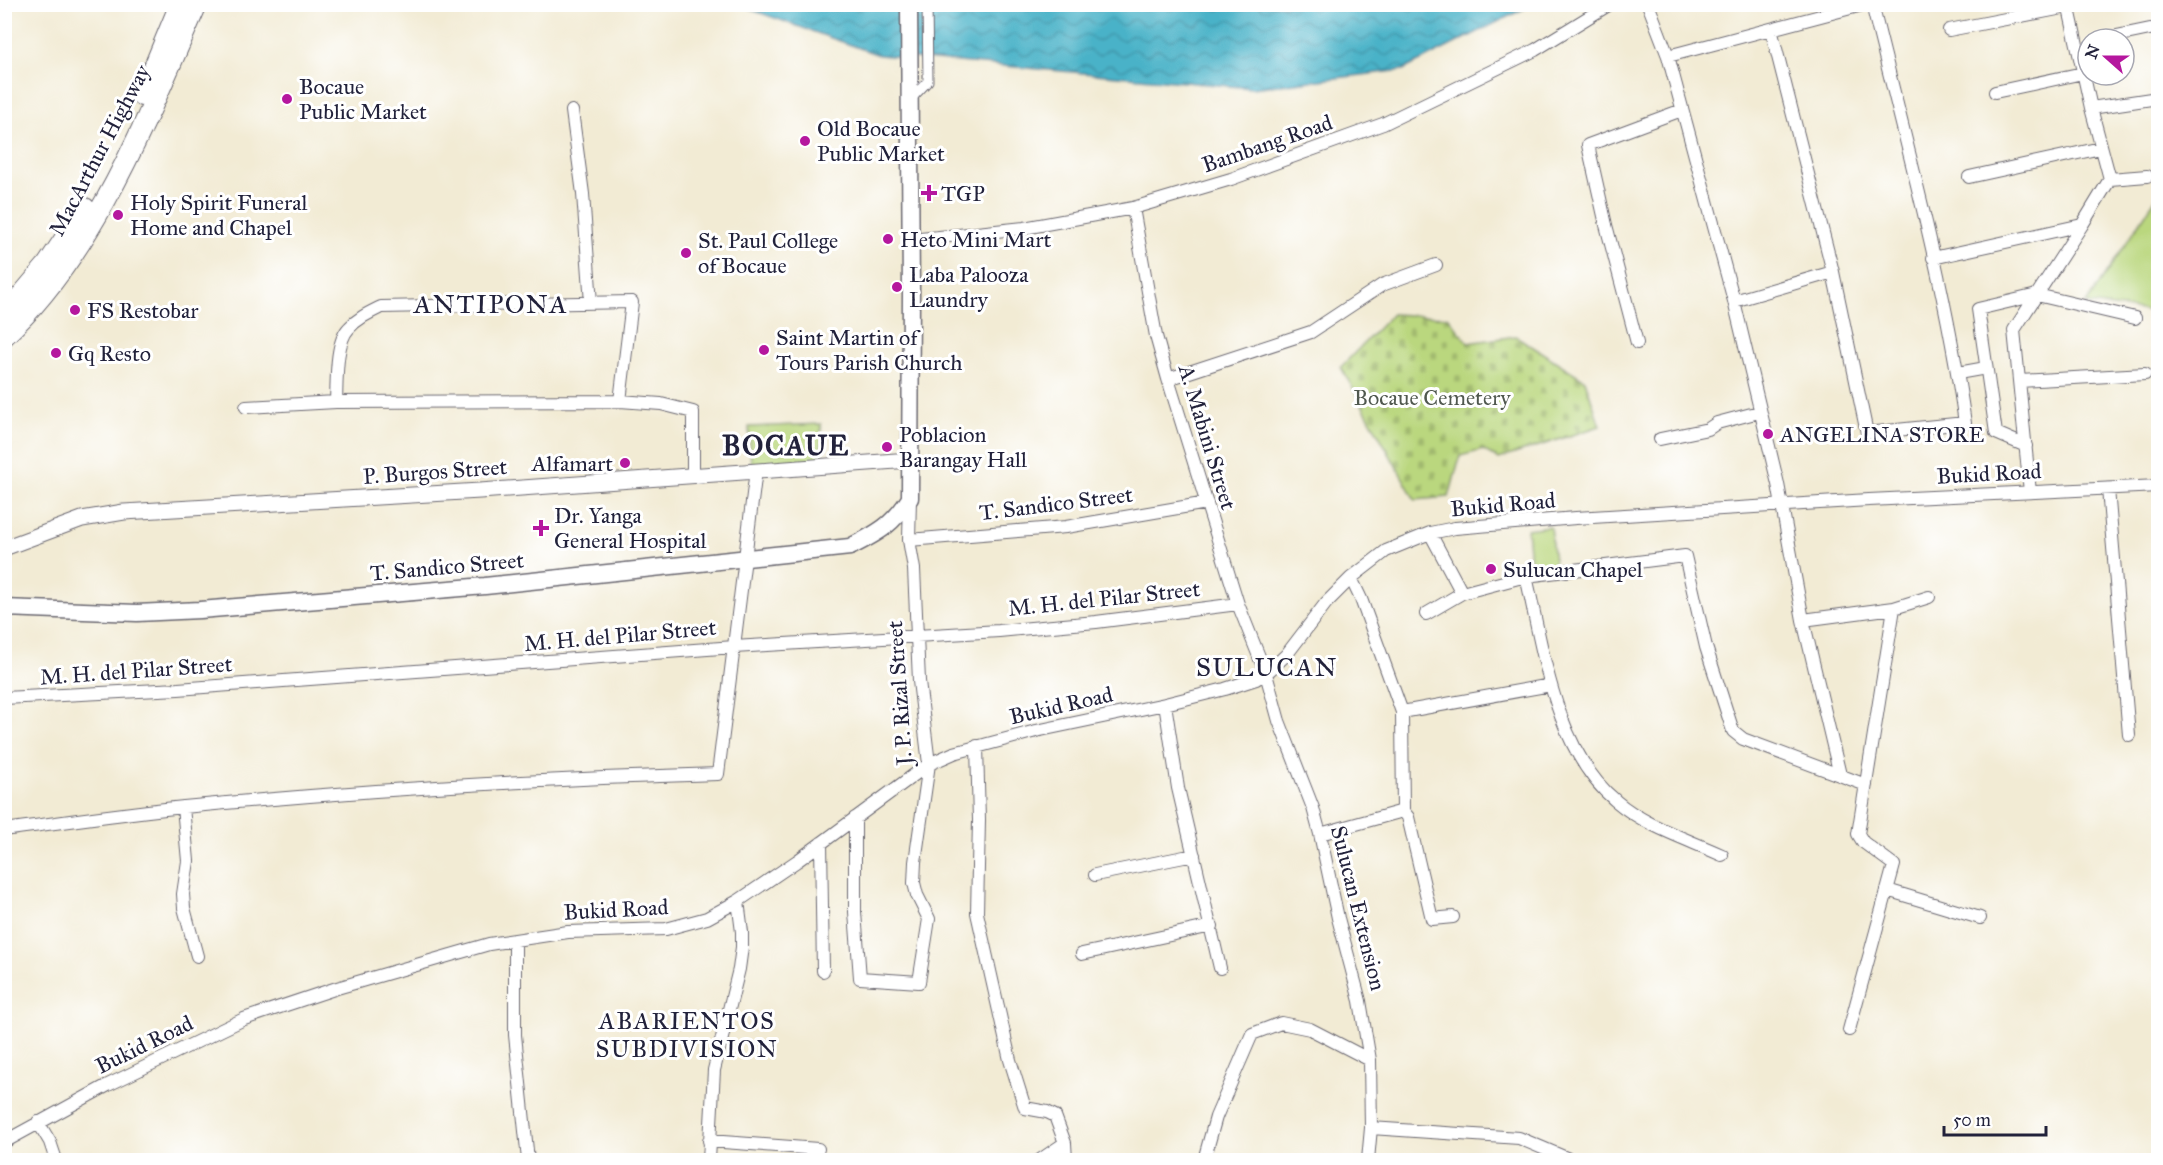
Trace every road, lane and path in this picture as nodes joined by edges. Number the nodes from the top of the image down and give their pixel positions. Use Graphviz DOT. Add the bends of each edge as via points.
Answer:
graph roads {
  1 [pos="180,4"];
  2 [pos="198,4"];
  3 [pos="909,4"];
  4 [pos="927,4"];
  5 [pos="1610,4"];
  6 [pos="1648,4"];
  7 [pos="1866,4"];
  8 [pos="1872,4"];
  9 [pos="2068,6"];
  10 [pos="2076,27"];
  11 [pos="1771,29"];
  12 [pos="2150,29"];
  13 [pos="1948,30"];
  14 [pos="2136,32"];
  15 [pos="1668,56"];
  16 [pos="2076,75"];
  17 [pos="2086,87"];
  18 [pos="1995,92"];
  19 [pos="909,95"];
  20 [pos="2158,98"];
  21 [pos="2091,108"];
  22 [pos="1682,110"];
  23 [pos="572,111"];
  24 [pos="2101,148"];
  25 [pos="2147,176"];
  26 [pos="1969,177"];
  27 [pos="2110,179"];
  28 [pos="1133,208"];
  29 [pos="2082,225"];
  30 [pos="911,240"];
  31 [pos="1933,258"];
  32 [pos="1436,265"];
  33 [pos="1833,272"];
  34 [pos="2037,295"];
  35 [pos="1734,301"];
  36 [pos="591,303"];
  37 [pos="4,316"];
  38 [pos="2134,318"];
  39 [pos="4,336"];
  40 [pos="1637,343"];
  41 [pos="1986,368"];
  42 [pos="1958,373"];
  43 [pos="2145,374"];
  44 [pos="1168,379"];
  45 [pos="2020,381"];
  46 [pos="620,401"];
  47 [pos="336,402"];
  48 [pos="246,407"];
  49 [pos="1759,412"];
  50 [pos="1660,439"];
  51 [pos="2026,446"];
  52 [pos="910,460"];
  53 [pos="756,470"];
  54 [pos="693,474"];
  55 [pos="2158,486"];
  56 [pos="2029,487"];
  57 [pos="2108,489"];
  58 [pos="910,498"];
  59 [pos="1207,503"];
  60 [pos="1781,504"];
  61 [pos="1430,533"];
  62 [pos="909,540"];
  63 [pos="4,548"];
  64 [pos="746,559"];
  65 [pos="1526,576"];
  66 [pos="1351,578"];
  67 [pos="1462,593"];
  68 [pos="1929,597"];
  69 [pos="1238,604"];
  70 [pos="4,608"];
  71 [pos="1894,608"];
  72 [pos="1426,614"];
  73 [pos="1803,620"];
  74 [pos="917,634"];
  75 [pos="734,647"];
  76 [pos="1266,674"];
  77 [pos="1551,685"];
  78 [pos="4,699"];
  79 [pos="1165,704"];
  80 [pos="1402,712"];
  81 [pos="2129,735"];
  82 [pos="976,746"];
  83 [pos="929,764"];
  84 [pos="1840,776"];
  85 [pos="1866,784"];
  86 [pos="183,807"];
  87 [pos="1403,811"];
  88 [pos="855,818"];
  89 [pos="4,830"];
  90 [pos="1320,834"];
  91 [pos="821,843"];
  92 [pos="1194,855"];
  93 [pos="1722,855"];
  94 [pos="1095,875"];
  95 [pos="1887,890"];
  96 [pos="738,901"];
  97 [pos="1453,917"];
  98 [pos="1980,918"];
  99 [pos="1212,926"];
  100 [pos="514,940"];
  101 [pos="1082,954"];
  102 [pos="197,956"];
  103 [pos="1220,968"];
  104 [pos="823,971"];
  105 [pos="1848,1030"];
  106 [pos="1370,1060"];
  107 [pos="38,1122"];
  108 [pos="1371,1128"];
  109 [pos="709,1141"];
  110 [pos="4,1142"];
  111 [pos="1065,1143"];
  112 [pos="818,1149"];
  113 [pos="56,1161"];
  114 [pos="528,1161"];
  115 [pos="709,1161"];
  116 [pos="1040,1161"];
  117 [pos="1066,1161"];
  118 [pos="1204,1161"];
  119 [pos="1368,1161"];
  120 [pos="1571,1161"];
  1 -- 37 [label="highway, MacArthur Highway" via="140,101 96,189 52,258"];
  2 -- 39 [label="highway, MacArthur Highway" via="96,217 36,304"];
  3 -- 19 [label="main road"];
  4 -- 19 [label="street" via="928,81"];
  5 -- 28 [label="street, Bambang Road" via="1535,50 1383,124 1231,179"];
  6 -- 15 [label="street"];
  7 -- 11 [label="street"];
  8 -- 31 [label="street"];
  9 -- 10 [label="street"];
  9 -- 13 [label="street"];
  11 -- 15 [label="street"];
  11 -- 33 [label="street"];
  12 -- 14 [label="street"];
  15 -- 22 [label="street"];
  16 -- 18 [label="street"];
  17 -- 21 [label="street"];
  19 -- 30 [label="main road"];
  20 -- 21 [label="street"];
  21 -- 24 [label="street"];
  22 -- 35 [label="street"];
  22 -- 40 [label="street" via="1588,145"];
  23 -- 36 [label="street"];
  24 -- 26 [label="street"];
  24 -- 27 [label="street"];
  25 -- 27 [label="street"];
  27 -- 29 [label="street"];
  28 -- 30 [label="street, Bambang Road" via="1024,228"];
  28 -- 44 [label="street, A. Mabini Street" via="1156,336"];
  29 -- 31 [label="street"];
  29 -- 34 [label="street"];
  30 -- 52 [label="main road"];
  31 -- 42 [label="street"];
  32 -- 44 [label="street" via="1382,285 1311,332"];
  33 -- 35 [label="street"];
  33 -- 42 [label="street" via="1868,433 1965,423"];
  34 -- 38 [label="street"];
  34 -- 41 [label="street" via="1978,309"];
  34 -- 45 [label="street" via="2014,330"];
  35 -- 49 [label="street"];
  36 -- 46 [label="street" via="632,302"];
  36 -- 47 [label="street" via="381,308 362,316 347,329 340,349"];
  41 -- 42 [label="street"];
  41 -- 51 [label="street" via="1996,433"];
  43 -- 45 [label="street"];
  44 -- 59 [label="street, A. Mabini Street"];
  45 -- 51 [label="street"];
  46 -- 47 [label="street"];
  46 -- 54 [label="street" via="661,404 693,412"];
  47 -- 48 [label="street"];
  49 -- 50 [label="street"];
  49 -- 60 [label="street"];
  51 -- 56 [label="street"];
  52 -- 53 [label="street, P. Burgos Street"];
  52 -- 58 [label="main road"];
  53 -- 54 [label="street, P. Burgos Street"];
  53 -- 64 [label="street"];
  54 -- 63 [label="street, P. Burgos Street" via="103,514"];
  55 -- 57 [label="street, Bukid Road"];
  56 -- 57 [label="street, Bukid Road"];
  56 -- 60 [label="street, Bukid Road"];
  57 -- 81 [label="street"];
  58 -- 62 [label="street, J. P. Rizal Street"];
  58 -- 64 [label="main road, T. Sandico Street" via="888,526 850,547"];
  59 -- 62 [label="street, T. Sandico Street" via="1066,527"];
  59 -- 69 [label="street, A. Mabini Street"];
  60 -- 61 [label="street, Bukid Road"];
  60 -- 73 [label="street"];
  61 -- 66 [label="street, Bukid Road" via="1386,551"];
  61 -- 67 [label="street"];
  62 -- 74 [label="street, J. P. Rizal Street"];
  64 -- 70 [label="main road, T. Sandico Street" via="200,610 137,613"];
  64 -- 75 [label="street"];
  65 -- 67 [label="street"];
  65 -- 77 [label="street"];
  65 -- 84 [label="street" via="1685,556 1706,647 1733,731 1743,739"];
  66 -- 76 [label="street, Bukid Road"];
  66 -- 80 [label="street"];
  67 -- 72 [label="street"];
  68 -- 71 [label="street"];
  69 -- 74 [label="street, M. H. del Pilar Street" via="1045,627"];
  69 -- 76 [label="street, A. Mabini Street"];
  71 -- 73 [label="street"];
  71 -- 85 [label="street"];
  73 -- 84 [label="street"];
  74 -- 75 [label="street, M. H. del Pilar Street"];
  74 -- 83 [label="street, J. P. Rizal Street"];
  75 -- 78 [label="street, M. H. del Pilar Street" via="178,690"];
  75 -- 86 [label="street" via="718,774 383,791"];
  76 -- 79 [label="street, Bukid Road" via="1233,687"];
  76 -- 90 [label="street, Sulucan Extension" via="1278,721"];
  77 -- 80 [label="street"];
  77 -- 93 [label="street" via="1573,747 1591,776 1616,801 1646,821"];
  79 -- 82 [label="street, Bukid Road"];
  79 -- 92 [label="street" via="1178,788"];
  80 -- 87 [label="street"];
  82 -- 83 [label="street, Bukid Road"];
  82 -- 111 [label="street" via="977,913 991,984 1025,1108 1055,1116"];
  83 -- 88 [label="street, Bukid Road"];
  83 -- 88 [label="street, J. P. Rizal Street" via="914,883 929,919 919,982 860,978"];
  84 -- 85 [label="street"];
  85 -- 95 [label="street" via="1858,834 1894,865"];
  86 -- 89 [label="street"];
  86 -- 102 [label="street" via="188,861 184,908"];
  87 -- 90 [label="street"];
  87 -- 97 [label="street" via="1408,817 1432,919"];
  88 -- 91 [label="street, Bukid Road"];
  90 -- 106 [label="street, Sulucan Extension"];
  91 -- 96 [label="street, Bukid Road"];
  91 -- 104 [label="street"];
  92 -- 94 [label="street"];
  92 -- 99 [label="street"];
  95 -- 98 [label="street"];
  95 -- 105 [label="street"];
  96 -- 100 [label="street, Bukid Road" via="707,918 666,929 568,932"];
  96 -- 109 [label="street" via="742,932 739,969 714,1070"];
  99 -- 101 [label="street"];
  99 -- 103 [label="street"];
  100 -- 107 [label="street, Bukid Road" via="388,972 244,1018"];
  100 -- 114 [label="street" via="515,1035"];
  106 -- 108 [label="street, Sulucan Extension"];
  106 -- 118 [label="street" via="1310,1029 1281,1023 1252,1034 1216,1117"];
  107 -- 110 [label="street, Bukid Road"];
  107 -- 113 [label="street"];
  108 -- 119 [label="street, Sulucan Extension"];
  108 -- 120 [label="street" via="1519,1138"];
  109 -- 112 [label="street"];
  109 -- 115 [label="street"];
  111 -- 116 [label="street"];
  111 -- 117 [label="street"];
}
